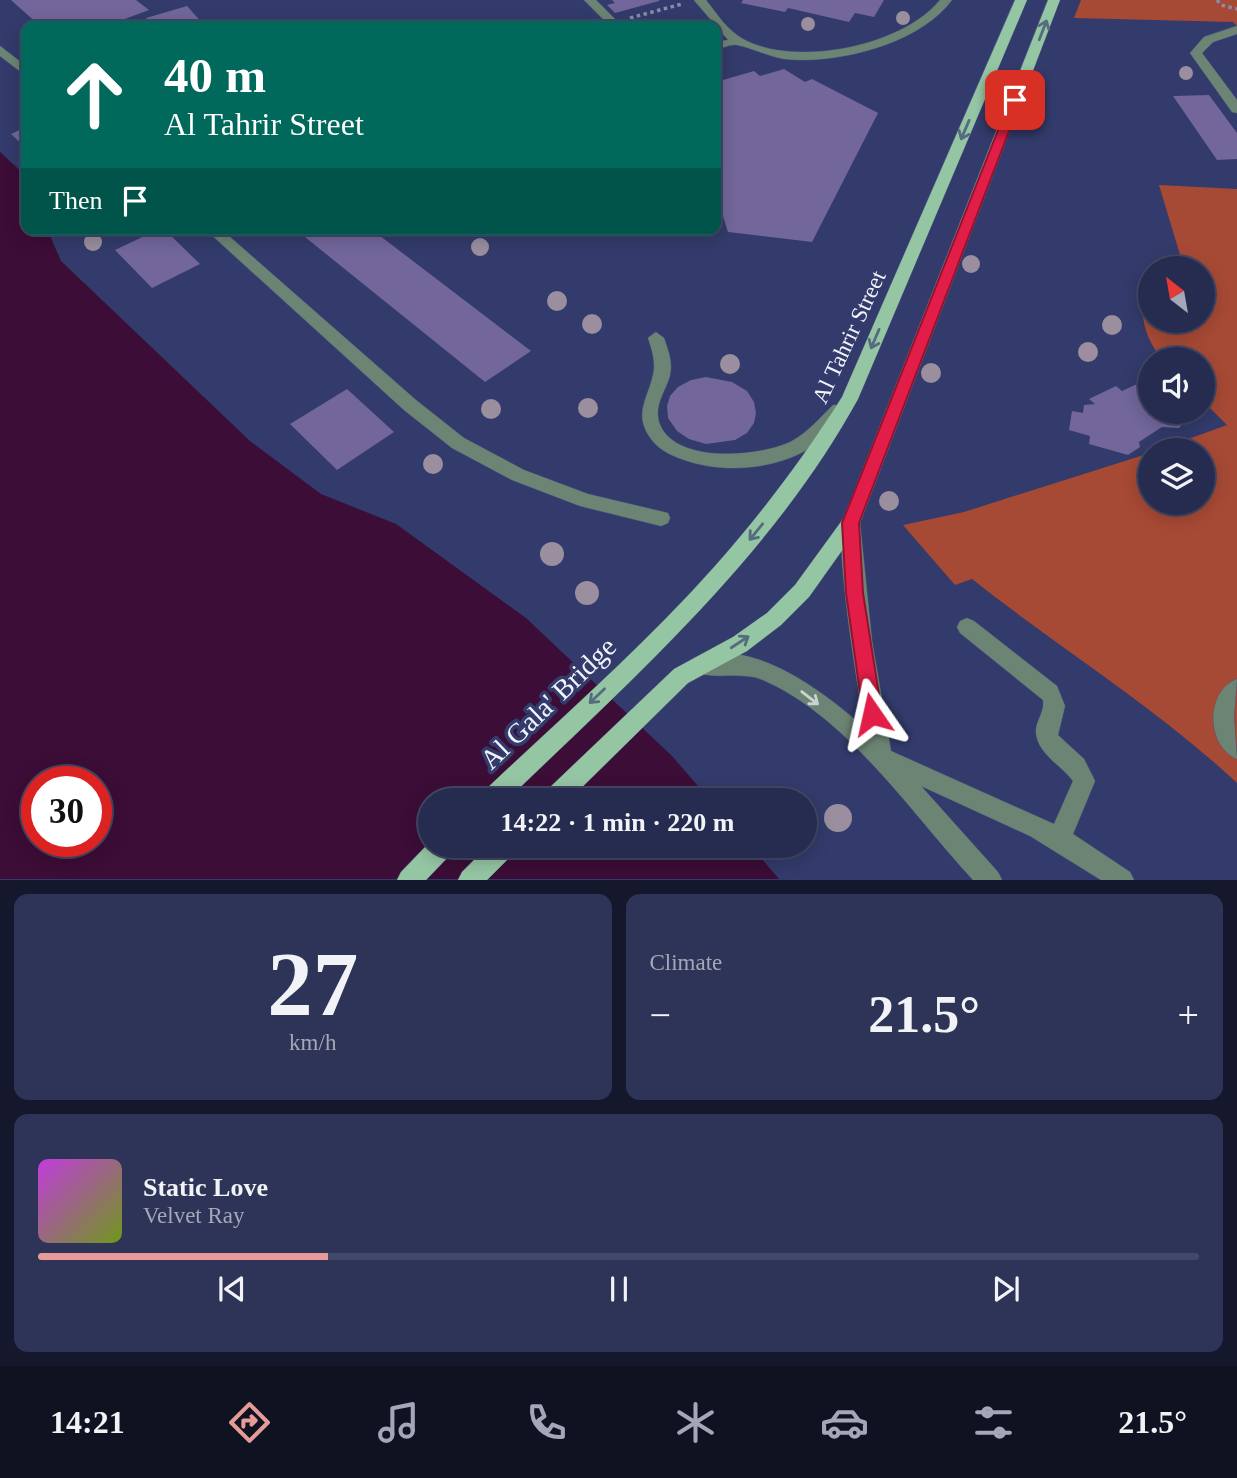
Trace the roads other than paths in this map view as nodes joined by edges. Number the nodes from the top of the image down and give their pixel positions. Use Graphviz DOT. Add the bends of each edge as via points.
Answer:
graph roads {
  1 [pos="590,0"];
  2 [pos="700,0"];
  3 [pos="946,0"];
  4 [pos="1021,0"];
  5 [pos="1054,0"];
  6 [pos="611,21"];
  7 [pos="716,21"];
  8 [pos="721,27"];
  9 [pos="1237,30"];
  10 [pos="737,41"];
  11 [pos="721,45"];
  12 [pos="0,50"];
  13 [pos="21,68"];
  14 [pos="1237,109"];
  15 [pos="219,235"];
  16 [pos="656,338"];
  17 [pos="850,399"];
  18 [pos="661,518"];
  19 [pos="851,523"];
  20 [pos="967,627"];
  21 [pos="646,649"];
  22 [pos="701,665"];
  23 [pos="1237,689"];
  24 [pos="1237,748"];
  25 [pos="881,758"];
  26 [pos="503,788"];
  27 [pos="565,788"];
  28 [pos="1059,838"];
  29 [pos="431,858"];
  30 [pos="493,858"];
  31 [pos="409,880"];
  32 [pos="470,880"];
  33 [pos="990,880"];
  34 [pos="1122,880"];
  1 -- 6 [label="street"];
  2 -- 7 [label="street"];
  3 -- 10 [label="street" via="935,16 913,30 828,54 797,56"];
  4 -- 17 [label="main road, Al Tahrir Street, one-way"];
  19 -- 5 [label="main road, one-way"];
  8 -- 10 [label="street"];
  9 -- 14 [label="street" via="1202,42 1196,53"];
  10 -- 11 [label="street"];
  12 -- 13 [label="street"];
  15 -- 18 [label="street" via="458,443 517,475 586,501"];
  16 -- 17 [label="street" via="664,371 651,402 650,419 657,435 672,449 713,461 757,460 796,447"];
  17 -- 21 [label="main road, Al Tahrir Street, one-way" via="750,539"];
  22 -- 19 [label="main road, one-way" via="774,619 802,591"];
  19 -- 25 [label="street" via="864,671"];
  20 -- 28 [label="street" via="1050,693 1055,702 1047,736 1084,781"];
  21 -- 26 [label="main road, Al Gala' Bridge, one-way"];
  22 -- 25 [label="street, one-way" via="734,664 798,688"];
  22 -- 27 [label="main road" via="681,676"];
  23 -- 24 [label="street" via="1227,697 1223,715 1228,736"];
  25 -- 28 [label="street"];
  25 -- 33 [label="street"];
  28 -- 34 [label="street"];
  29 -- 31 [label="main road"];
  30 -- 32 [label="main road"];
}
